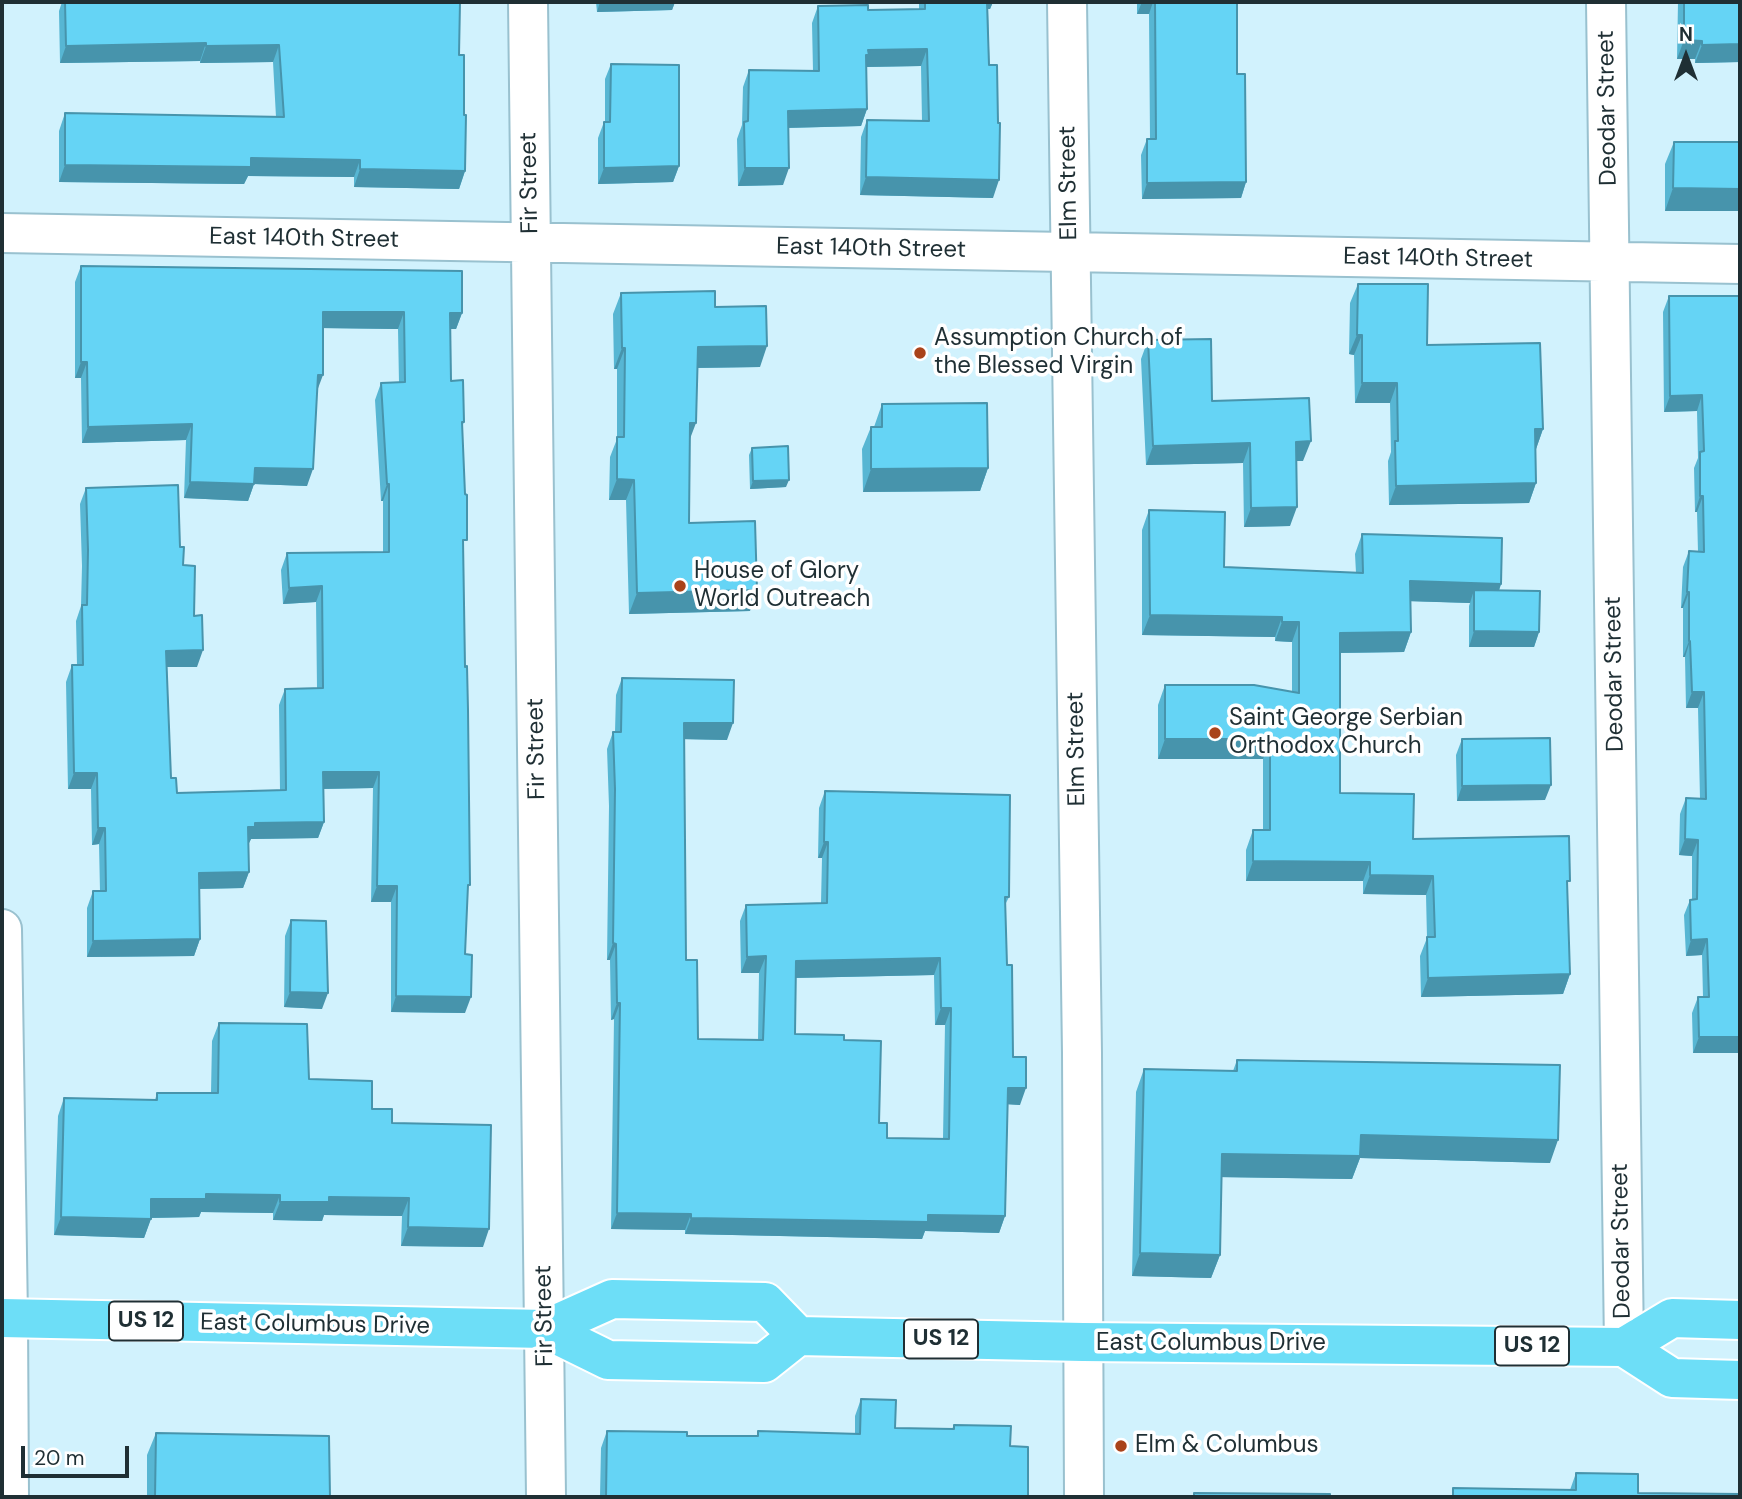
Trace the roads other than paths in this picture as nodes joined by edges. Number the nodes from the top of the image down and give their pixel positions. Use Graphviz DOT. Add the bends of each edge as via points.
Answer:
graph roads {
  1 [pos="528,2"];
  2 [pos="1067,2"];
  3 [pos="1606,2"];
  4 [pos="2,233"];
  5 [pos="530,243"];
  6 [pos="1069,252"];
  7 [pos="1609,262"];
  8 [pos="1740,264"];
  9 [pos="2,929"];
  10 [pos="5,1318"];
  11 [pos="1740,1320"];
  12 [pos="545,1329"];
  13 [pos="798,1336"];
  14 [pos="1083,1342"];
  15 [pos="1624,1347"];
  16 [pos="1740,1380"];
  17 [pos="9,1497"];
  18 [pos="546,1497"];
  19 [pos="1084,1497"];
  1 -- 5 [label="street, Fir Street"];
  2 -- 6 [label="street, Elm Street"];
  3 -- 7 [label="street, Deodar Street"];
  4 -- 5 [label="street, East 140th Street"];
  5 -- 6 [label="street, East 140th Street"];
  5 -- 12 [label="street, Fir Street"];
  6 -- 7 [label="street, East 140th Street"];
  6 -- 14 [label="street, Elm Street"];
  7 -- 8 [label="street, East 140th Street"];
  7 -- 15 [label="street, Deodar Street"];
  9 -- 10 [label="street"];
  10 -- 12 [label="main road, East Columbus Drive / US 12"];
  10 -- 17 [label="street"];
  11 -- 15 [label="main road" via="1672,1318"];
  12 -- 13 [label="main road, East Columbus Drive / US 12" via="608,1360 764,1363"];
  12 -- 13 [label="main road, East Columbus Drive / US 12" via="612,1298 765,1302"];
  12 -- 18 [label="street, Fir Street"];
  13 -- 14 [label="main road, East Columbus Drive / US 12"];
  14 -- 15 [label="main road, East Columbus Drive / US 12"];
  14 -- 19 [label="street, Elm Street"];
  15 -- 16 [label="main road" via="1672,1378"];
}
